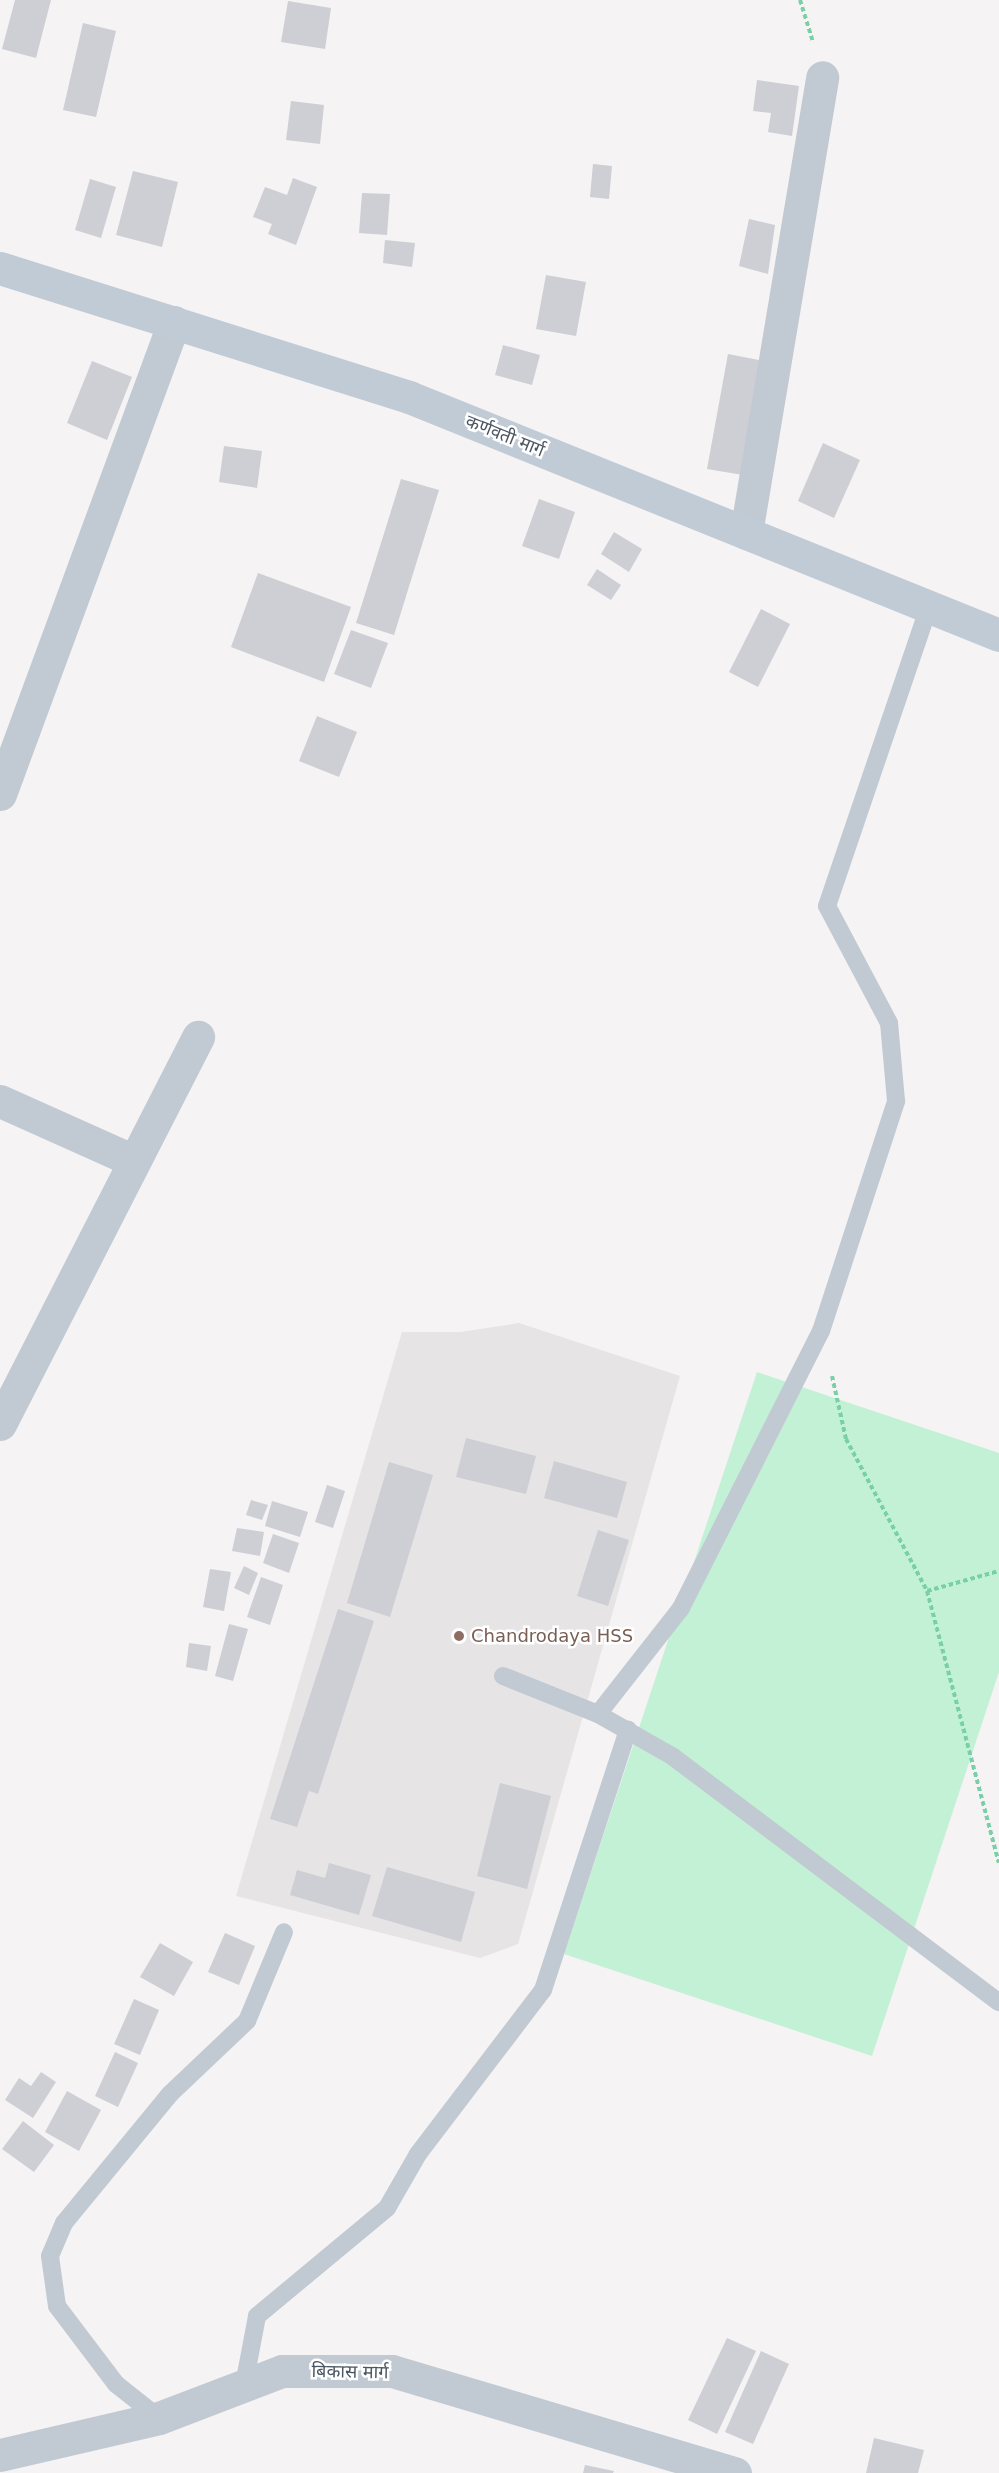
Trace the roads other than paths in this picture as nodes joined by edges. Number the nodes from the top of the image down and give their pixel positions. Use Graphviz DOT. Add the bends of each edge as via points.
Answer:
graph roads {
  1 [pos="822,77"];
  2 [pos="0,268"];
  3 [pos="174,322"];
  4 [pos="746,533"];
  5 [pos="929,607"];
  6 [pos="999,635"];
  7 [pos="0,794"];
  8 [pos="198,1037"];
  9 [pos="0,1101"];
  10 [pos="132,1160"];
  11 [pos="0,1424"];
  12 [pos="503,1676"];
  13 [pos="598,1714"];
  14 [pos="628,1730"];
  15 [pos="284,1932"];
  16 [pos="999,2002"];
  17 [pos="244,2385"];
  18 [pos="159,2418"];
  19 [pos="0,2455"];
  20 [pos="735,2473"];
  1 -- 4 [label="street"];
  2 -- 3 [label="main road, कर्णवती मार्ग"];
  3 -- 4 [label="main road, कर्णवती मार्ग" via="409,397"];
  3 -- 7 [label="street"];
  4 -- 5 [label="main road, कर्णवती मार्ग"];
  5 -- 6 [label="main road, कर्णवती मार्ग"];
  5 -- 13 [label="lane" via="827,906 890,1023 896,1101 821,1331 681,1608"];
  8 -- 10 [label="street"];
  9 -- 10 [label="street"];
  10 -- 11 [label="street"];
  12 -- 13 [label="lane"];
  13 -- 14 [label="lane"];
  14 -- 16 [label="lane" via="682,1763"];
  14 -- 17 [label="lane" via="543,1990 418,2154 387,2208 257,2316"];
  15 -- 18 [label="lane" via="247,2021 162,2103 64,2223 50,2256 57,2306 116,2384"];
  17 -- 18 [label="street, बिकास मार्ग"];
  17 -- 20 [label="street, बिकास मार्ग" via="282,2371 392,2371"];
  18 -- 19 [label="street, बिकास मार्ग"];
}
